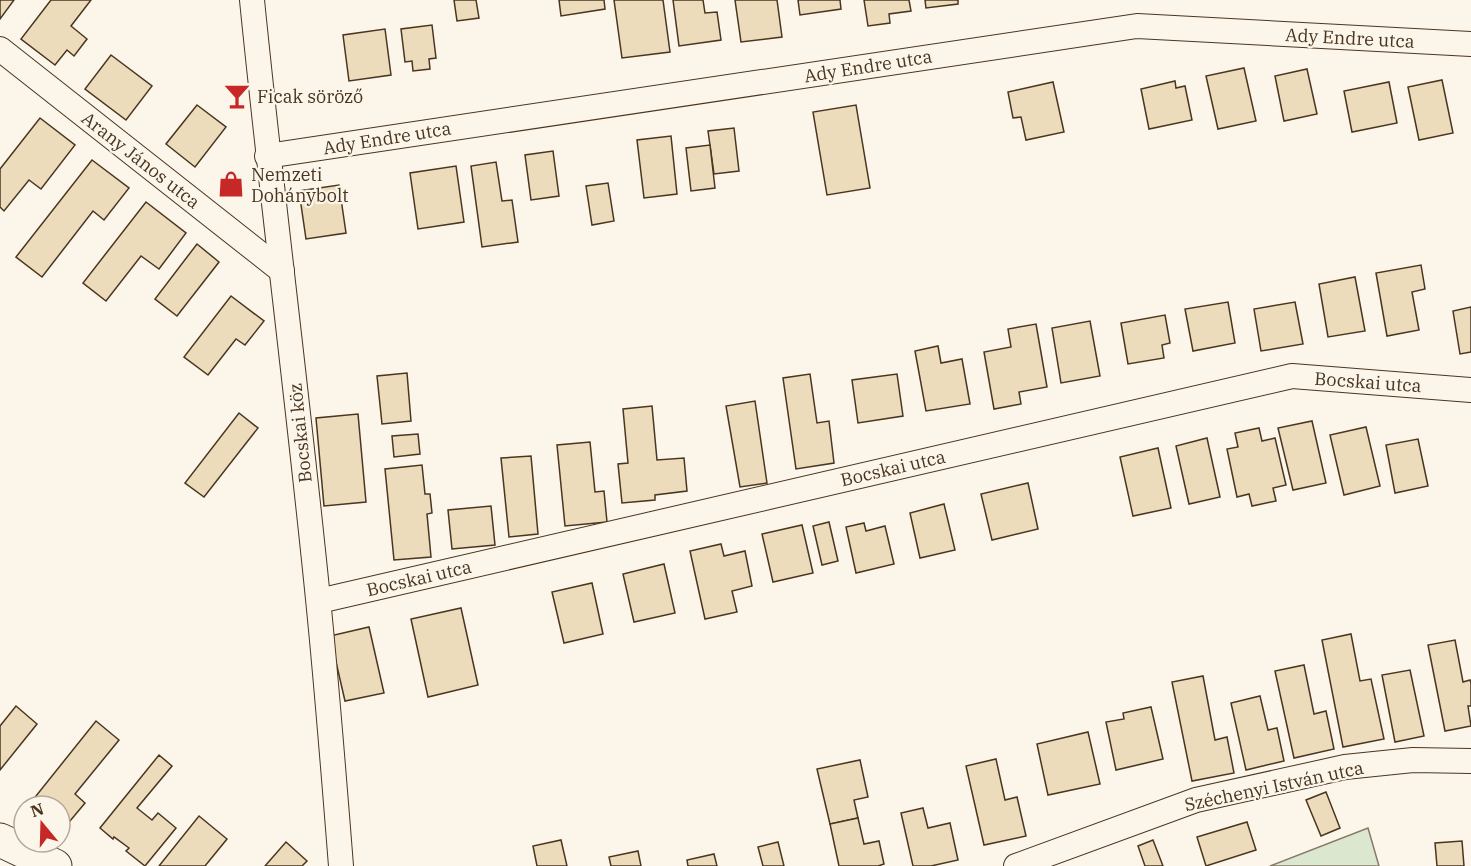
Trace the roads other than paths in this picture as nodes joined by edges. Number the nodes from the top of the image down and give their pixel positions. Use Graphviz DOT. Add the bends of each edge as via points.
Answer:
graph roads {
  1 [pos="252,0"];
  2 [pos="1471,44"];
  3 [pos="0,49"];
  4 [pos="267,156"];
  5 [pos="282,271"];
  6 [pos="1471,390"];
  7 [pos="318,601"];
  8 [pos="1471,761"];
  9 [pos="0,840"];
  10 [pos="55,866"];
  11 [pos="341,866"];
  12 [pos="1016,866"];
  1 -- 4 [label="street, Bocskai köz"];
  2 -- 4 [label="street, Ady Endre utca" via="1137,26"];
  3 -- 5 [label="street, Arany János utca"];
  4 -- 5 [label="street, Bocskai köz"];
  5 -- 7 [label="street, Bocskai köz"];
  6 -- 7 [label="street, Bocskai utca" via="1292,376"];
  7 -- 11 [label="street, Bocskai köz"];
  8 -- 12 [label="street, Széchenyi István utca" via="1413,760 1345,768 1196,800"];
  9 -- 10 [label="main road"];
}
